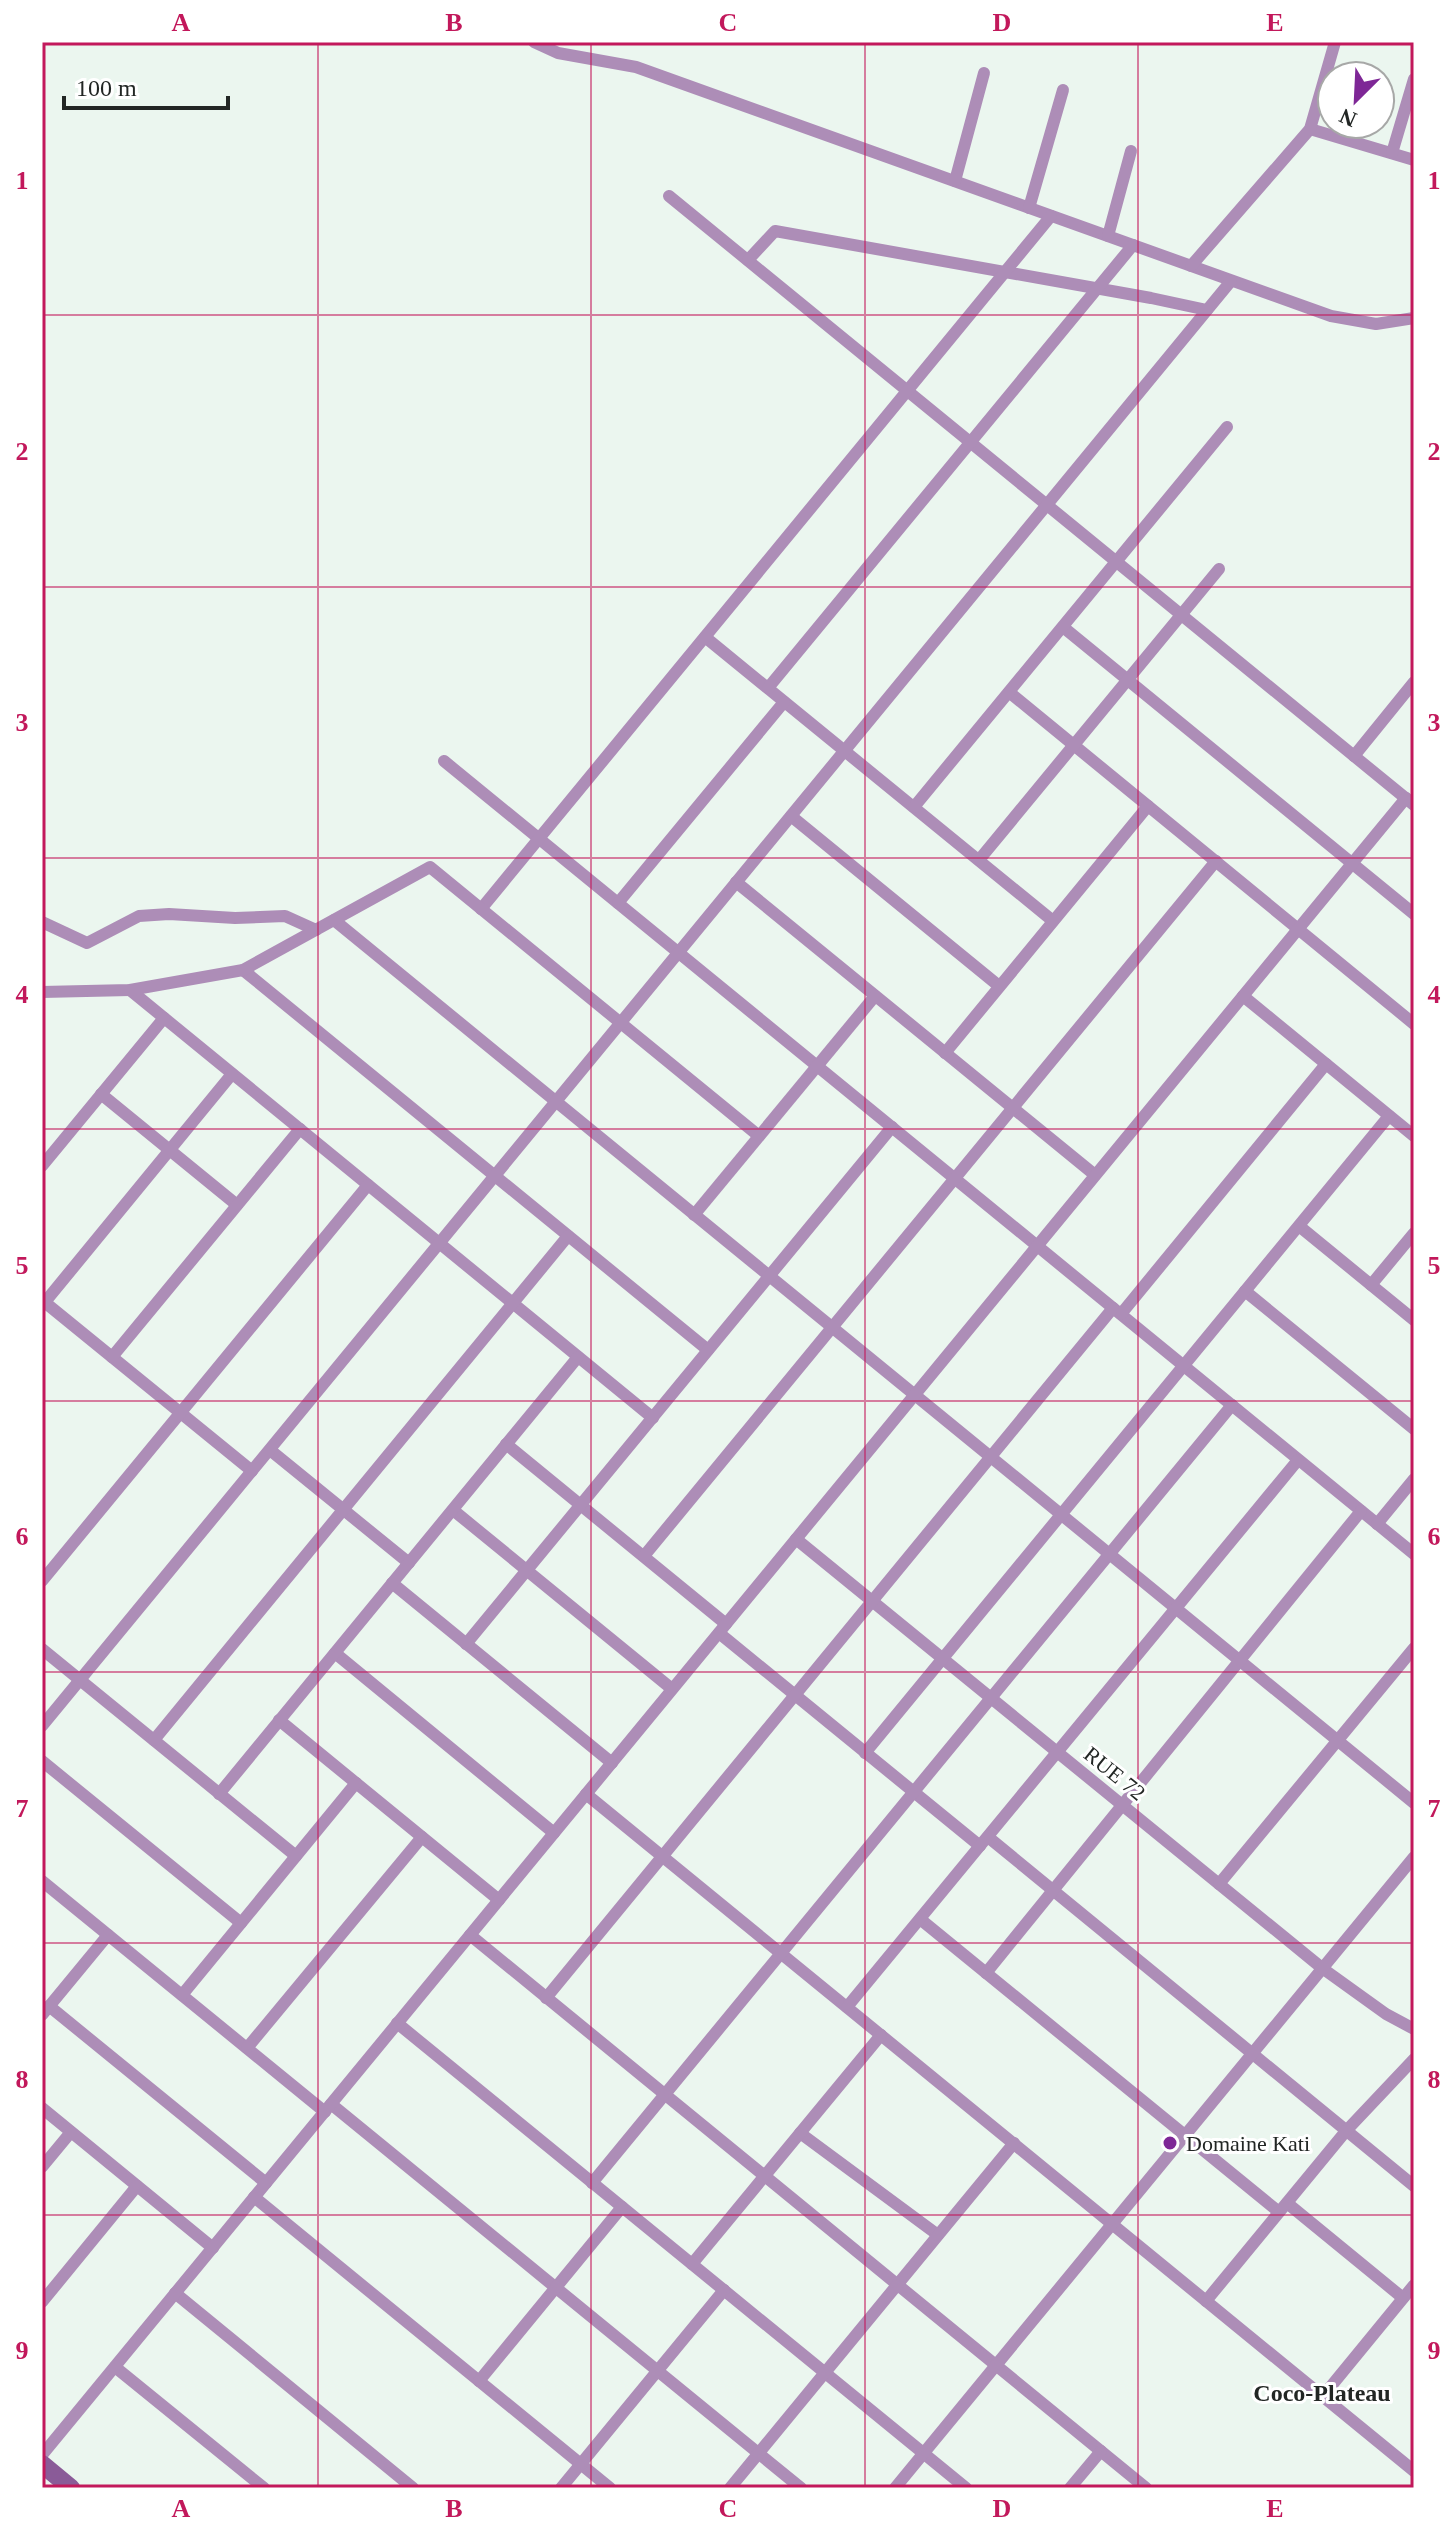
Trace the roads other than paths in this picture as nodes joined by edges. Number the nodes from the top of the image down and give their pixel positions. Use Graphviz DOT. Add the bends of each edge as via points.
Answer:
graph roads {
  1 [pos="534,42"];
  2 [pos="1335,42"];
  3 [pos="984,73"];
  4 [pos="1414,79"];
  5 [pos="1063,90"];
  6 [pos="1310,129"];
  7 [pos="1131,151"];
  8 [pos="1392,153"];
  9 [pos="1414,160"];
  10 [pos="955,181"];
  11 [pos="669,196"];
  12 [pos="1029,208"];
  13 [pos="1051,216"];
  14 [pos="1108,236"];
  15 [pos="1133,245"];
  16 [pos="748,260"];
  17 [pos="1191,266"];
  18 [pos="1004,273"];
  19 [pos="1231,281"];
  20 [pos="1096,290"];
  21 [pos="1207,310"];
  22 [pos="1414,318"];
  23 [pos="907,390"];
  24 [pos="1227,427"];
  25 [pos="971,442"];
  26 [pos="1047,505"];
  27 [pos="1116,561"];
  28 [pos="1219,569"];
  29 [pos="1181,614"];
  30 [pos="1063,627"];
  31 [pos="705,637"];
  32 [pos="1127,680"];
  33 [pos="1414,682"];
  34 [pos="768,688"];
  35 [pos="1009,692"];
  36 [pos="784,702"];
  37 [pos="1074,745"];
  38 [pos="845,751"];
  39 [pos="1354,756"];
  40 [pos="444,761"];
  41 [pos="1410,801"];
  42 [pos="1148,806"];
  43 [pos="914,807"];
  44 [pos="791,816"];
  45 [pos="539,838"];
  46 [pos="979,860"];
  47 [pos="1216,861"];
  48 [pos="1352,863"];
  49 [pos="736,882"];
  50 [pos="618,903"];
  51 [pos="481,909"];
  52 [pos="1414,914"];
  53 [pos="334,920"];
  54 [pos="1053,921"];
  55 [pos="42,922"];
  56 [pos="1298,929"];
  57 [pos="316,930"];
  58 [pos="679,953"];
  59 [pos="243,970"];
  60 [pos="999,986"];
  61 [pos="130,990"];
  62 [pos="42,992"];
  63 [pos="875,996"];
  64 [pos="1243,996"];
  65 [pos="164,1018"];
  66 [pos="621,1023"];
  67 [pos="1414,1024"];
  68 [pos="945,1053"];
  69 [pos="1326,1064"];
  70 [pos="817,1066"];
  71 [pos="232,1074"];
  72 [pos="101,1094"];
  73 [pos="556,1102"];
  74 [pos="1013,1108"];
  75 [pos="1389,1116"];
  76 [pos="892,1127"];
  77 [pos="300,1129"];
  78 [pos="759,1136"];
  79 [pos="1414,1136"];
  80 [pos="170,1150"];
  81 [pos="42,1166"];
  82 [pos="1095,1175"];
  83 [pos="495,1176"];
  84 [pos="955,1179"];
  85 [pos="368,1185"];
  86 [pos="237,1205"];
  87 [pos="694,1215"];
  88 [pos="1299,1226"];
  89 [pos="1414,1233"];
  90 [pos="568,1236"];
  91 [pos="439,1243"];
  92 [pos="1037,1246"];
  93 [pos="769,1276"];
  94 [pos="1371,1285"];
  95 [pos="1245,1291"];
  96 [pos="43,1301"];
  97 [pos="513,1303"];
  98 [pos="1117,1311"];
  99 [pos="1414,1320"];
  100 [pos="832,1328"];
  101 [pos="708,1350"];
  102 [pos="112,1357"];
  103 [pos="578,1357"];
  104 [pos="1184,1366"];
  105 [pos="914,1395"];
  106 [pos="1232,1405"];
  107 [pos="180,1413"];
  108 [pos="653,1418"];
  109 [pos="1414,1429"];
  110 [pos="506,1444"];
  111 [pos="270,1450"];
  112 [pos="991,1457"];
  113 [pos="1298,1460"];
  114 [pos="252,1471"];
  115 [pos="1414,1479"];
  116 [pos="581,1505"];
  117 [pos="343,1510"];
  118 [pos="453,1510"];
  119 [pos="1361,1511"];
  120 [pos="1061,1515"];
  121 [pos="1377,1524"];
  122 [pos="796,1539"];
  123 [pos="1109,1554"];
  124 [pos="1414,1554"];
  125 [pos="644,1556"];
  126 [pos="409,1563"];
  127 [pos="527,1570"];
  128 [pos="42,1581"];
  129 [pos="392,1583"];
  130 [pos="873,1601"];
  131 [pos="1176,1609"];
  132 [pos="722,1628"];
  133 [pos="466,1644"];
  134 [pos="1414,1648"];
  135 [pos="42,1649"];
  136 [pos="335,1653"];
  137 [pos="943,1659"];
  138 [pos="1240,1661"];
  139 [pos="80,1680"];
  140 [pos="672,1689"];
  141 [pos="795,1695"];
  142 [pos="991,1698"];
  143 [pos="279,1720"];
  144 [pos="42,1726"];
  145 [pos="154,1740"];
  146 [pos="1338,1741"];
  147 [pos="1058,1752"];
  148 [pos="865,1753"];
  149 [pos="42,1761"];
  150 [pos="612,1763"];
  151 [pos="356,1783"];
  152 [pos="914,1792"];
  153 [pos="219,1794"];
  154 [pos="586,1794"];
  155 [pos="1414,1803"];
  156 [pos="1122,1805"];
  157 [pos="554,1833"];
  158 [pos="422,1837"];
  159 [pos="984,1842"];
  160 [pos="296,1856"];
  161 [pos="662,1856"];
  162 [pos="1414,1857"];
  163 [pos="42,1881"];
  164 [pos="1219,1884"];
  165 [pos="1053,1891"];
  166 [pos="499,1900"];
  167 [pos="920,1919"];
  168 [pos="241,1923"];
  169 [pos="108,1935"];
  170 [pos="470,1935"];
  171 [pos="781,1953"];
  172 [pos="1322,1968"];
  173 [pos="986,1973"];
  174 [pos="182,1995"];
  175 [pos="546,1998"];
  176 [pos="847,2007"];
  177 [pos="46,2010"];
  178 [pos="397,2023"];
  179 [pos="1414,2029"];
  180 [pos="881,2035"];
  181 [pos="247,2048"];
  182 [pos="1252,2054"];
  183 [pos="1414,2059"];
  184 [pos="665,2095"];
  185 [pos="42,2108"];
  186 [pos="328,2108"];
  187 [pos="1346,2131"];
  188 [pos="71,2132"];
  189 [pos="800,2133"];
  190 [pos="1185,2135"];
  191 [pos="1014,2143"];
  192 [pos="42,2167"];
  193 [pos="764,2176"];
  194 [pos="266,2183"];
  195 [pos="592,2183"];
  196 [pos="137,2186"];
  197 [pos="1414,2186"];
  198 [pos="254,2197"];
  199 [pos="622,2207"];
  200 [pos="1283,2208"];
  201 [pos="1112,2224"];
  202 [pos="938,2235"];
  203 [pos="213,2248"];
  204 [pos="692,2264"];
  205 [pos="897,2285"];
  206 [pos="1414,2285"];
  207 [pos="556,2288"];
  208 [pos="724,2290"];
  209 [pos="175,2293"];
  210 [pos="1403,2298"];
  211 [pos="1206,2301"];
  212 [pos="42,2302"];
  213 [pos="996,2365"];
  214 [pos="115,2367"];
  215 [pos="657,2371"];
  216 [pos="825,2373"];
  217 [pos="479,2381"];
  218 [pos="1323,2396"];
  219 [pos="1101,2451"];
  220 [pos="759,2453"];
  221 [pos="923,2453"];
  222 [pos="42,2455"];
  223 [pos="42,2464"];
  224 [pos="581,2464"];
  225 [pos="1414,2471"];
  226 [pos="71,2488"];
  227 [pos="264,2488"];
  228 [pos="413,2488"];
  229 [pos="561,2488"];
  230 [pos="610,2488"];
  231 [pos="730,2488"];
  232 [pos="801,2488"];
  233 [pos="895,2488"];
  234 [pos="966,2488"];
  235 [pos="1070,2488"];
  236 [pos="1146,2488"];
  1 -- 10 [label="street" via="558,53 636,67"];
  2 -- 6 [label="street"];
  3 -- 10 [label="street"];
  4 -- 8 [label="street"];
  5 -- 12 [label="street"];
  6 -- 8 [label="street"];
  6 -- 17 [label="street"];
  7 -- 14 [label="street"];
  8 -- 9 [label="street"];
  10 -- 12 [label="street"];
  11 -- 16 [label="street"];
  12 -- 13 [label="street"];
  13 -- 14 [label="street"];
  13 -- 18 [label="street"];
  14 -- 15 [label="street"];
  15 -- 17 [label="street"];
  15 -- 20 [label="street"];
  16 -- 18 [label="street" via="775,231"];
  16 -- 23 [label="street"];
  17 -- 19 [label="street"];
  18 -- 20 [label="street"];
  18 -- 23 [label="street"];
  19 -- 21 [label="street"];
  19 -- 22 [label="street" via="1331,316 1376,324"];
  20 -- 21 [label="street"];
  20 -- 25 [label="street"];
  21 -- 26 [label="street"];
  23 -- 25 [label="street"];
  23 -- 31 [label="street"];
  24 -- 27 [label="street"];
  25 -- 26 [label="street"];
  25 -- 34 [label="street"];
  26 -- 27 [label="street"];
  26 -- 38 [label="street"];
  27 -- 29 [label="street"];
  27 -- 30 [label="street"];
  28 -- 29 [label="street"];
  29 -- 32 [label="street"];
  29 -- 39 [label="street"];
  30 -- 32 [label="street"];
  30 -- 35 [label="street"];
  31 -- 34 [label="street"];
  31 -- 45 [label="street"];
  32 -- 37 [label="street"];
  32 -- 48 [label="street"];
  33 -- 39 [label="street"];
  34 -- 36 [label="street"];
  35 -- 37 [label="street"];
  35 -- 43 [label="street"];
  36 -- 38 [label="street"];
  36 -- 50 [label="street"];
  37 -- 42 [label="street"];
  37 -- 46 [label="street"];
  38 -- 43 [label="street"];
  38 -- 44 [label="street"];
  39 -- 41 [label="street"];
  40 -- 45 [label="street"];
  41 -- 48 [label="street"];
  42 -- 47 [label="street"];
  42 -- 54 [label="street"];
  43 -- 46 [label="street"];
  44 -- 49 [label="street"];
  44 -- 60 [label="street"];
  45 -- 50 [label="street"];
  45 -- 51 [label="street"];
  46 -- 54 [label="street"];
  47 -- 56 [label="street"];
  47 -- 74 [label="street"];
  48 -- 52 [label="street"];
  48 -- 56 [label="street"];
  49 -- 58 [label="street"];
  49 -- 63 [label="street"];
  50 -- 58 [label="street"];
  51 -- 53 [label="street" via="430,867"];
  51 -- 66 [label="street"];
  53 -- 57 [label="street"];
  53 -- 73 [label="street"];
  54 -- 60 [label="street"];
  55 -- 57 [label="street" via="87,943 139,916 169,914 285,916"];
  56 -- 64 [label="street"];
  56 -- 67 [label="street"];
  57 -- 59 [label="street"];
  58 -- 66 [label="street"];
  58 -- 70 [label="street"];
  59 -- 61 [label="street"];
  59 -- 83 [label="street"];
  60 -- 68 [label="street"];
  61 -- 62 [label="street"];
  61 -- 65 [label="street"];
  63 -- 68 [label="street"];
  63 -- 70 [label="street"];
  64 -- 69 [label="street"];
  64 -- 82 [label="street"];
  65 -- 71 [label="street"];
  65 -- 72 [label="street"];
  66 -- 73 [label="street"];
  66 -- 78 [label="street"];
  68 -- 74 [label="street"];
  69 -- 75 [label="street"];
  69 -- 98 [label="street"];
  70 -- 76 [label="street"];
  70 -- 78 [label="street"];
  71 -- 77 [label="street"];
  71 -- 80 [label="street"];
  72 -- 80 [label="street"];
  72 -- 81 [label="street"];
  73 -- 83 [label="street"];
  73 -- 87 [label="street"];
  74 -- 82 [label="street"];
  74 -- 84 [label="street"];
  75 -- 79 [label="street"];
  75 -- 88 [label="street"];
  76 -- 84 [label="street"];
  76 -- 93 [label="street"];
  77 -- 85 [label="street"];
  77 -- 86 [label="street"];
  78 -- 87 [label="street"];
  80 -- 86 [label="street"];
  80 -- 96 [label="street"];
  82 -- 92 [label="street"];
  83 -- 90 [label="street"];
  83 -- 91 [label="street"];
  84 -- 92 [label="street"];
  84 -- 100 [label="street"];
  85 -- 91 [label="street"];
  85 -- 107 [label="street"];
  86 -- 102 [label="street"];
  87 -- 93 [label="street"];
  88 -- 94 [label="street"];
  88 -- 95 [label="street"];
  89 -- 94 [label="street"];
  90 -- 97 [label="street"];
  90 -- 101 [label="street"];
  91 -- 97 [label="street"];
  91 -- 111 [label="street"];
  92 -- 98 [label="street"];
  92 -- 105 [label="street"];
  93 -- 100 [label="street"];
  93 -- 101 [label="street"];
  94 -- 99 [label="street"];
  95 -- 104 [label="street"];
  95 -- 109 [label="street"];
  96 -- 102 [label="street"];
  97 -- 103 [label="street"];
  97 -- 117 [label="street"];
  98 -- 104 [label="street"];
  98 -- 112 [label="street"];
  100 -- 105 [label="street"];
  100 -- 125 [label="street"];
  101 -- 108 [label="street"];
  102 -- 107 [label="street"];
  103 -- 108 [label="street"];
  103 -- 110 [label="street"];
  104 -- 106 [label="street"];
  104 -- 120 [label="street"];
  105 -- 112 [label="street"];
  105 -- 122 [label="street"];
  106 -- 113 [label="street"];
  106 -- 123 [label="street"];
  107 -- 114 [label="street"];
  107 -- 128 [label="street"];
  108 -- 116 [label="street"];
  110 -- 116 [label="street"];
  110 -- 118 [label="street"];
  111 -- 114 [label="street"];
  111 -- 117 [label="street"];
  112 -- 120 [label="street"];
  112 -- 130 [label="street"];
  113 -- 119 [label="street"];
  113 -- 131 [label="street"];
  114 -- 139 [label="street"];
  115 -- 121 [label="street"];
  116 -- 125 [label="street"];
  116 -- 127 [label="street"];
  117 -- 126 [label="street"];
  117 -- 145 [label="street"];
  118 -- 126 [label="street"];
  118 -- 127 [label="street"];
  119 -- 121 [label="street"];
  119 -- 138 [label="street"];
  120 -- 123 [label="street"];
  120 -- 137 [label="street"];
  121 -- 124 [label="street"];
  122 -- 130 [label="street, RUE 72"];
  122 -- 132 [label="street"];
  123 -- 131 [label="street"];
  123 -- 142 [label="street"];
  125 -- 132 [label="street"];
  126 -- 129 [label="street"];
  127 -- 133 [label="street"];
  127 -- 140 [label="street"];
  129 -- 133 [label="street"];
  129 -- 136 [label="street"];
  130 -- 137 [label="street, RUE 72"];
  130 -- 141 [label="street"];
  131 -- 138 [label="street"];
  131 -- 147 [label="street"];
  132 -- 140 [label="street"];
  132 -- 141 [label="street"];
  133 -- 150 [label="street"];
  134 -- 146 [label="street"];
  135 -- 139 [label="street"];
  136 -- 143 [label="street"];
  136 -- 157 [label="street"];
  137 -- 142 [label="street, RUE 72"];
  137 -- 148 [label="street"];
  138 -- 146 [label="street"];
  138 -- 156 [label="street"];
  139 -- 144 [label="street"];
  139 -- 145 [label="street"];
  140 -- 150 [label="street"];
  141 -- 148 [label="street"];
  141 -- 161 [label="street"];
  142 -- 147 [label="street, RUE 72"];
  142 -- 152 [label="street"];
  143 -- 151 [label="street"];
  143 -- 153 [label="street"];
  145 -- 153 [label="street"];
  146 -- 155 [label="street"];
  146 -- 164 [label="street"];
  147 -- 156 [label="street, RUE 72"];
  147 -- 159 [label="street"];
  148 -- 152 [label="street"];
  149 -- 168 [label="street"];
  150 -- 154 [label="street"];
  151 -- 158 [label="street"];
  151 -- 160 [label="street"];
  152 -- 159 [label="street"];
  152 -- 171 [label="street"];
  153 -- 160 [label="street"];
  154 -- 157 [label="street"];
  154 -- 161 [label="street"];
  156 -- 164 [label="street, RUE 72"];
  156 -- 165 [label="street"];
  157 -- 166 [label="street"];
  158 -- 166 [label="street"];
  158 -- 181 [label="street"];
  159 -- 165 [label="street"];
  159 -- 167 [label="street"];
  160 -- 168 [label="street"];
  161 -- 171 [label="street"];
  161 -- 175 [label="street"];
  162 -- 172 [label="street"];
  163 -- 169 [label="street"];
  164 -- 172 [label="street, RUE 72"];
  165 -- 173 [label="street"];
  165 -- 182 [label="street"];
  166 -- 170 [label="street"];
  167 -- 173 [label="street"];
  167 -- 176 [label="street"];
  168 -- 174 [label="street"];
  169 -- 174 [label="street"];
  169 -- 177 [label="street"];
  170 -- 175 [label="street"];
  170 -- 178 [label="street"];
  171 -- 176 [label="street"];
  171 -- 184 [label="street"];
  172 -- 179 [label="street, RUE 72"];
  172 -- 182 [label="street"];
  173 -- 190 [label="street"];
  174 -- 181 [label="street"];
  175 -- 184 [label="street"];
  176 -- 180 [label="street"];
  177 -- 194 [label="street"];
  178 -- 186 [label="street"];
  178 -- 195 [label="street"];
  180 -- 189 [label="street"];
  180 -- 191 [label="street"];
  181 -- 186 [label="street"];
  182 -- 187 [label="street"];
  182 -- 190 [label="street"];
  183 -- 187 [label="street"];
  184 -- 193 [label="street"];
  184 -- 195 [label="street"];
  185 -- 188 [label="street"];
  186 -- 194 [label="street"];
  186 -- 207 [label="street"];
  187 -- 197 [label="street"];
  187 -- 200 [label="street"];
  188 -- 192 [label="street"];
  188 -- 196 [label="street"];
  189 -- 193 [label="street"];
  189 -- 202 [label="street"];
  190 -- 200 [label="street"];
  190 -- 201 [label="street"];
  191 -- 201 [label="street"];
  191 -- 202 [label="street"];
  193 -- 204 [label="street"];
  193 -- 205 [label="street"];
  194 -- 198 [label="street"];
  195 -- 199 [label="street"];
  196 -- 203 [label="street"];
  196 -- 212 [label="street"];
  198 -- 203 [label="street"];
  198 -- 217 [label="street"];
  199 -- 204 [label="street"];
  199 -- 207 [label="street"];
  200 -- 210 [label="street"];
  200 -- 211 [label="street"];
  201 -- 211 [label="street"];
  201 -- 213 [label="street"];
  202 -- 205 [label="street"];
  203 -- 209 [label="street"];
  204 -- 208 [label="street"];
  205 -- 213 [label="street"];
  205 -- 216 [label="street"];
  206 -- 210 [label="street"];
  207 -- 215 [label="street"];
  207 -- 217 [label="street"];
  208 -- 215 [label="street"];
  208 -- 216 [label="street"];
  209 -- 214 [label="street"];
  209 -- 228 [label="street"];
  210 -- 218 [label="street"];
  211 -- 218 [label="street"];
  213 -- 219 [label="street"];
  213 -- 221 [label="street"];
  214 -- 222 [label="street"];
  214 -- 227 [label="street"];
  215 -- 220 [label="street"];
  215 -- 224 [label="street"];
  216 -- 220 [label="street"];
  216 -- 221 [label="street"];
  217 -- 224 [label="street"];
  218 -- 225 [label="street"];
  219 -- 235 [label="street"];
  219 -- 236 [label="street"];
  220 -- 231 [label="street"];
  220 -- 232 [label="street"];
  221 -- 233 [label="street"];
  221 -- 234 [label="street"];
  223 -- 226 [label="main road"];
  224 -- 229 [label="street"];
  224 -- 230 [label="street"];
}
